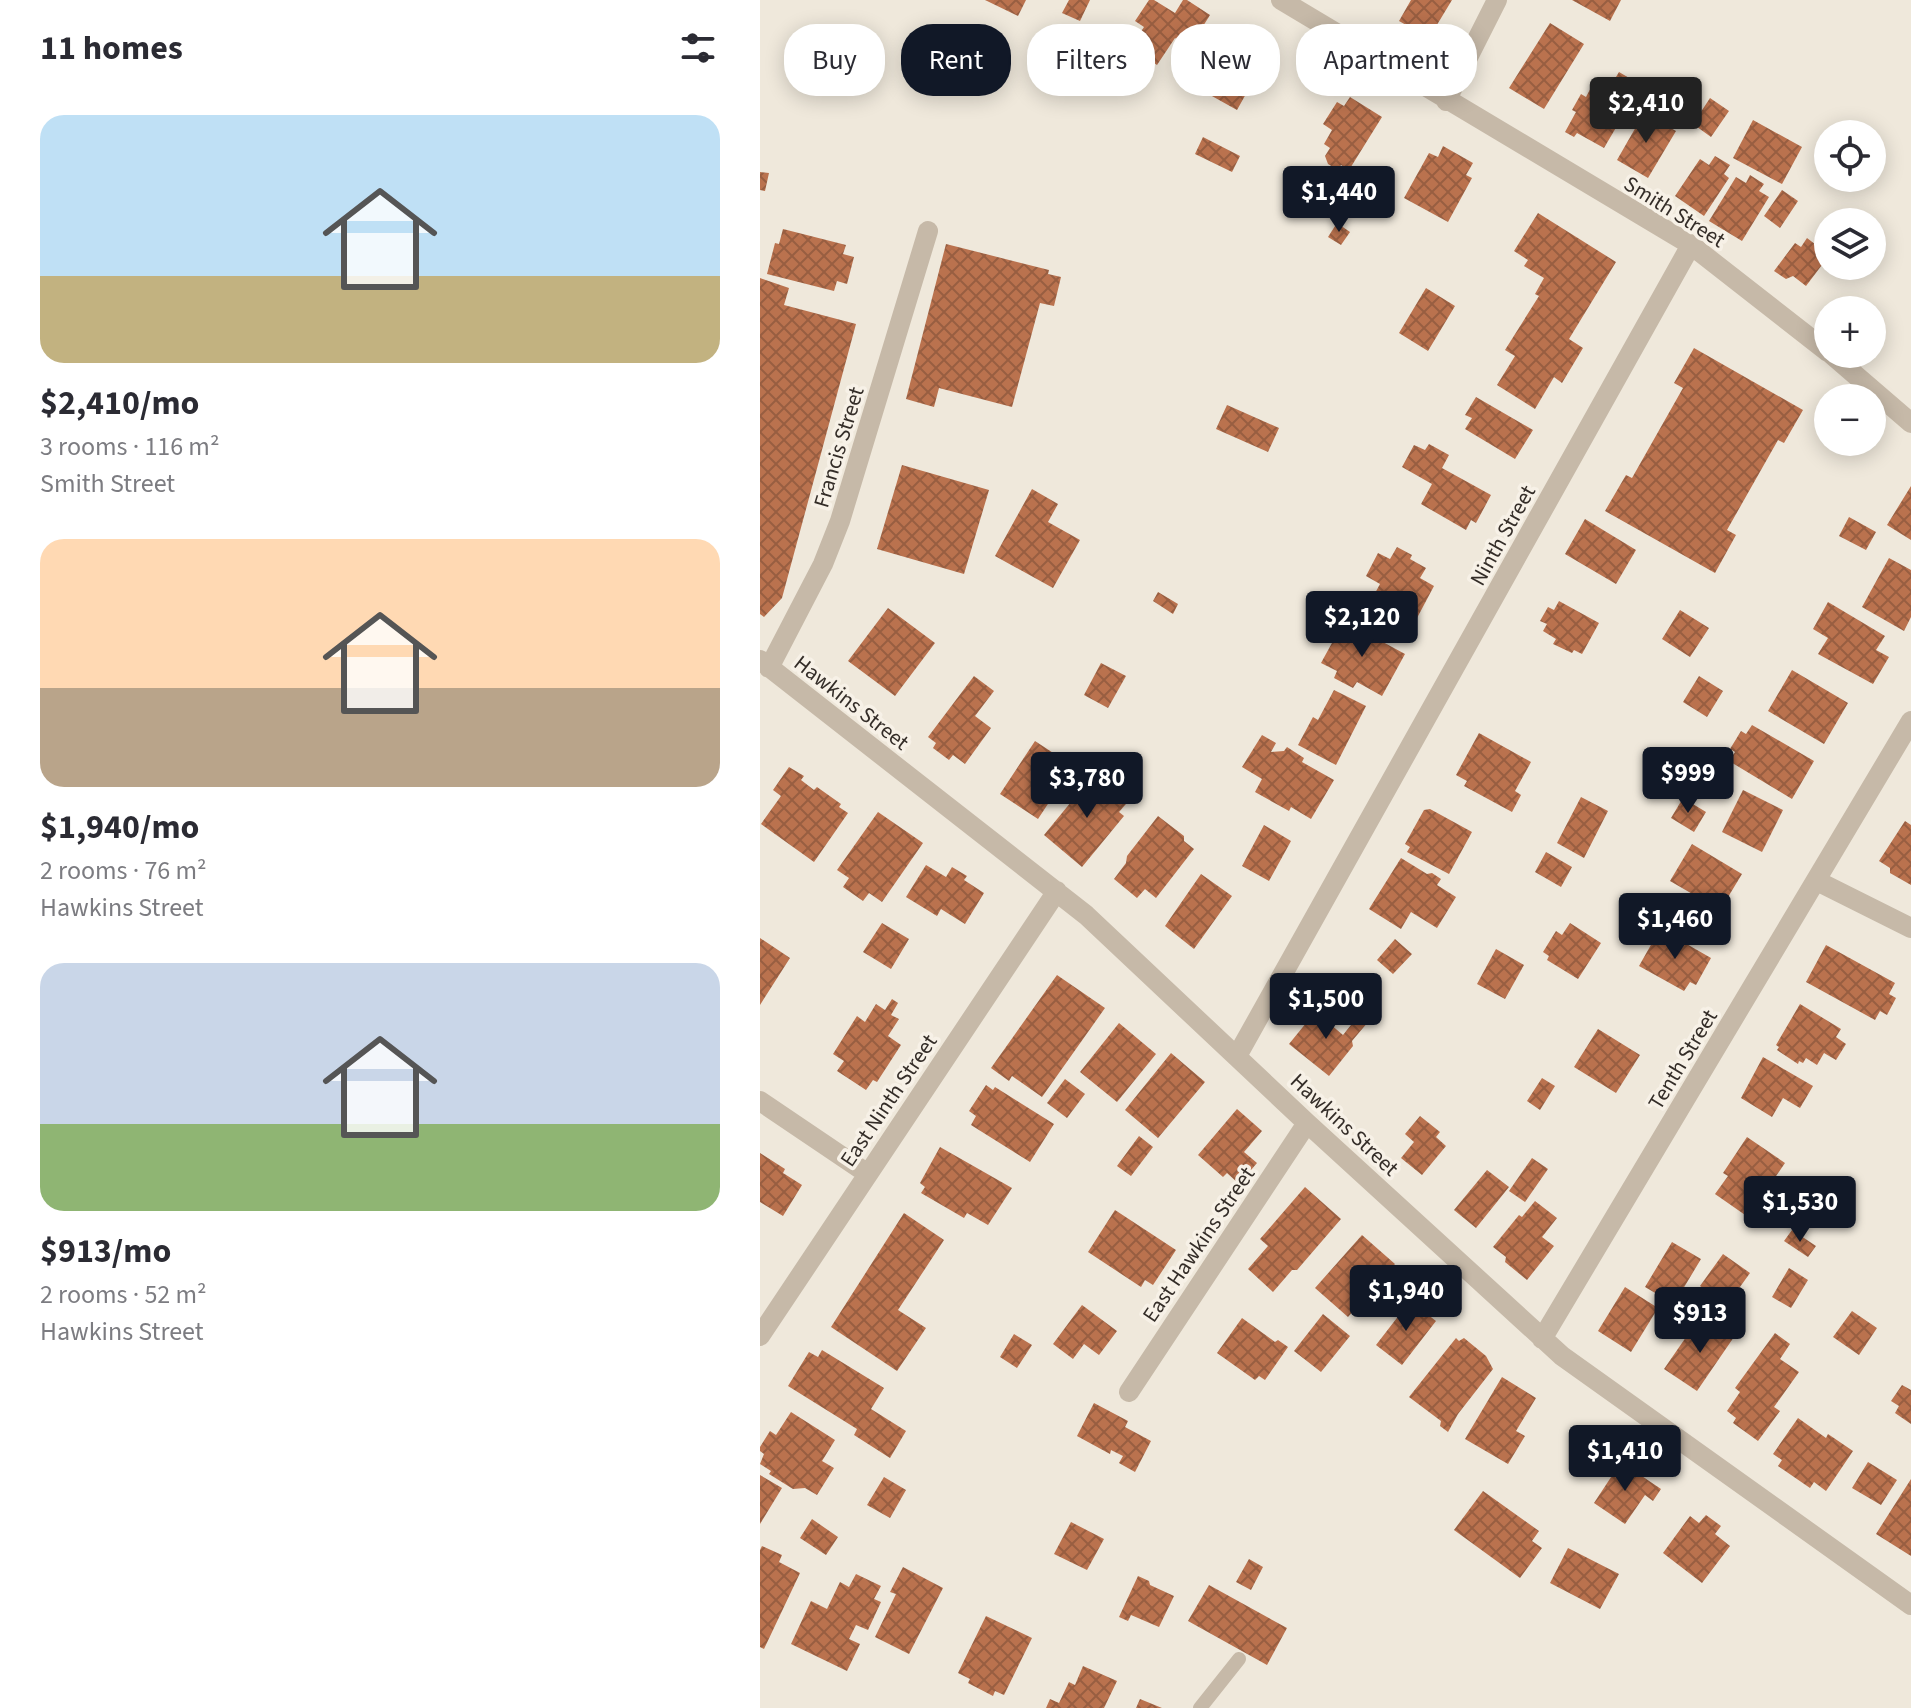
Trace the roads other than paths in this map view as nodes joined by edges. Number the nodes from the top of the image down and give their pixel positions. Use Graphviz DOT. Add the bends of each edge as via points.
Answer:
graph roads {
  1 [pos="1281,0"];
  2 [pos="1497,0"];
  3 [pos="1446,101"];
  4 [pos="928,231"];
  5 [pos="1691,245"];
  6 [pos="1814,341"];
  7 [pos="1847,368"];
  8 [pos="1911,423"];
  9 [pos="765,664"];
  10 [pos="1911,721"];
  11 [pos="1817,881"];
  12 [pos="1057,891"];
  13 [pos="1911,928"];
  14 [pos="1237,1056"];
  15 [pos="760,1101"];
  16 [pos="1307,1123"];
  17 [pos="868,1174"];
  18 [pos="760,1336"];
  19 [pos="1542,1339"];
  20 [pos="1129,1392"];
  21 [pos="1911,1605"];
  22 [pos="1239,1659"];
  23 [pos="1200,1708"];
  1 -- 3 [label="street, Smith Street"];
  2 -- 3 [label="street"];
  3 -- 5 [label="street, Smith Street"];
  4 -- 9 [label="street, Francis Street" via="840,521 823,564"];
  5 -- 6 [label="street, Smith Street"];
  5 -- 14 [label="street, Ninth Street"];
  7 -- 8 [label="street, Smith Street"];
  9 -- 12 [label="street, Hawkins Street"];
  10 -- 11 [label="street, Tenth Street"];
  11 -- 13 [label="street"];
  11 -- 19 [label="street, Tenth Street"];
  12 -- 14 [label="street, Hawkins Street"];
  12 -- 17 [label="street, East Ninth Street"];
  14 -- 16 [label="street, Hawkins Street"];
  15 -- 17 [label="street"];
  16 -- 19 [label="street, Hawkins Street"];
  16 -- 20 [label="street, East Hawkins Street"];
  17 -- 18 [label="street, East Ninth Street"];
  19 -- 21 [label="street, Hawkins Street"];
  22 -- 23 [label="lane"];
}
